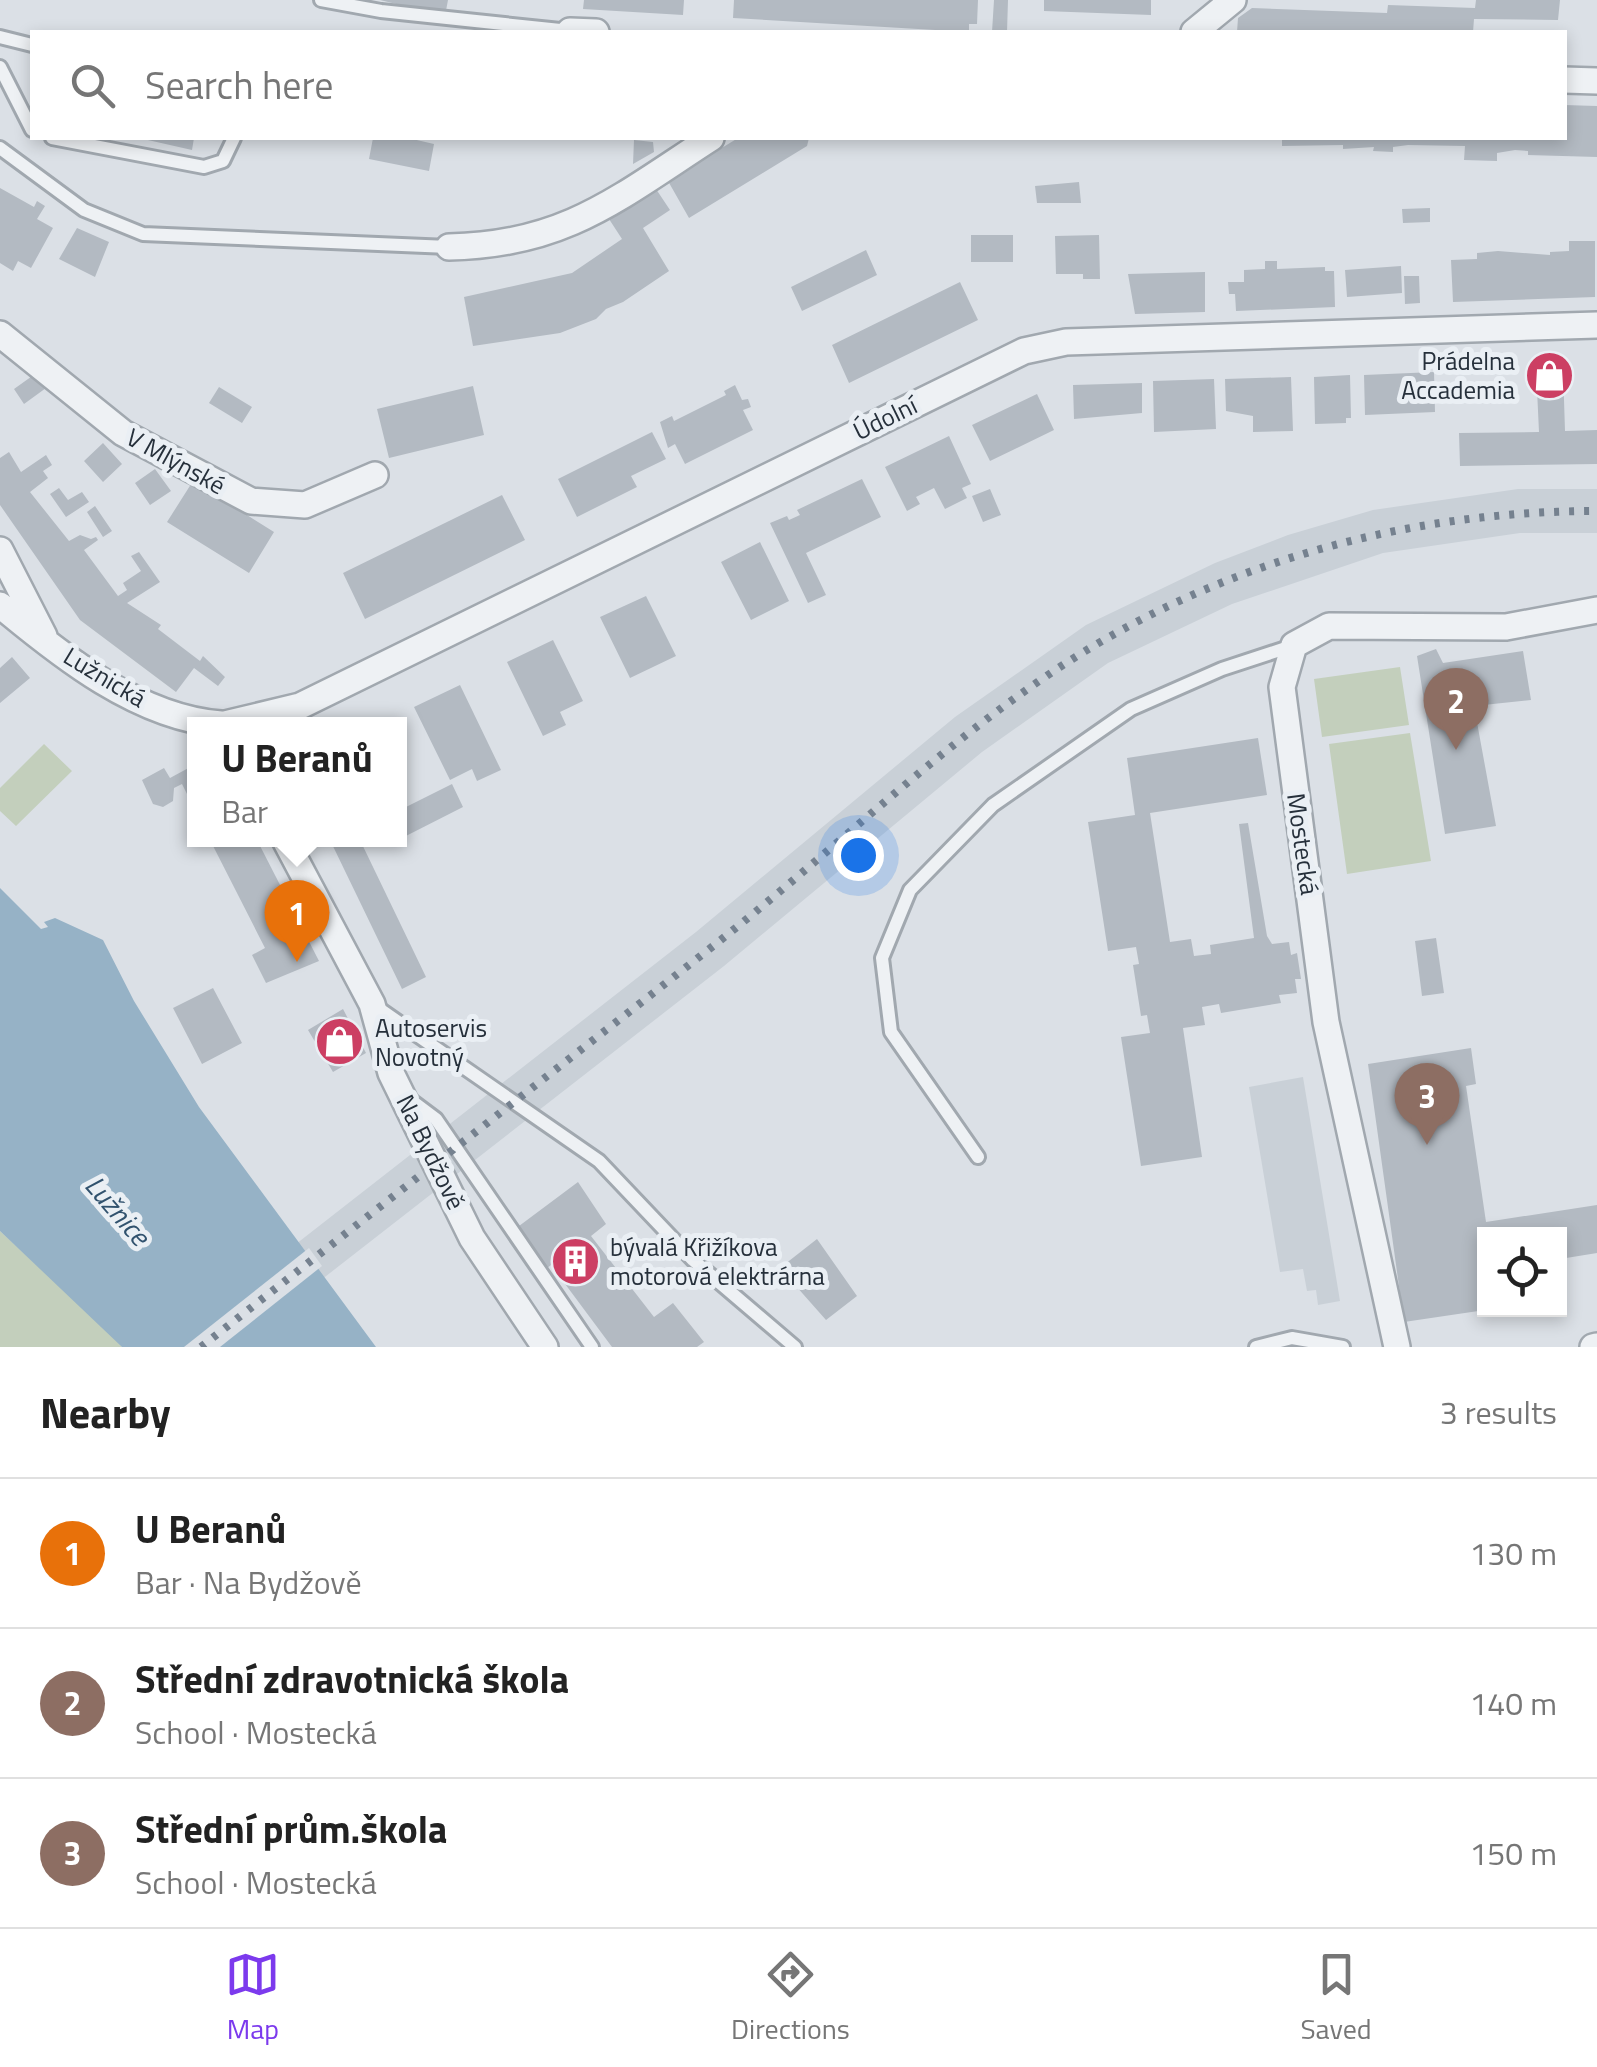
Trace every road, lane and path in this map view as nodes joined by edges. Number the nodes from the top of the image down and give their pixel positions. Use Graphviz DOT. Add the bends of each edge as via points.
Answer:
graph roads {
  1 [pos="322,0"];
  2 [pos="1233,0"];
  3 [pos="564,30"];
  4 [pos="1196,30"];
  5 [pos="0,37"];
  6 [pos="30,45"];
  7 [pos="0,67"];
  8 [pos="1567,80"];
  9 [pos="1597,82"];
  10 [pos="30,126"];
  11 [pos="63,140"];
  12 [pos="233,140"];
  13 [pos="708,140"];
  14 [pos="0,148"];
  15 [pos="449,247"];
  16 [pos="1597,325"];
  17 [pos="0,334"];
  18 [pos="375,475"];
  19 [pos="0,550"];
  20 [pos="0,605"];
  21 [pos="1597,610"];
  22 [pos="46,641"];
  23 [pos="1294,645"];
  24 [pos="187,717"];
  25 [pos="253,717"];
  26 [pos="289,847"];
  27 [pos="372,1004"];
  28 [pos="402,1094"];
  29 [pos="978,1157"];
  30 [pos="544,1347"];
  31 [pos="592,1347"];
  32 [pos="795,1347"];
  33 [pos="1256,1347"];
  34 [pos="1342,1347"];
  35 [pos="1397,1347"];
  1 -- 3 [label="lane"];
  2 -- 4 [label="street"];
  5 -- 6 [label="lane"];
  7 -- 10 [label="lane"];
  8 -- 9 [label="street"];
  11 -- 12 [label="lane" via="213,168"];
  13 -- 15 [label="street" via="567,227 498,246"];
  14 -- 15 [label="lane" via="84,210 144,234"];
  16 -- 25 [label="street, Údolní" via="1066,342 1024,351 300,706"];
  17 -- 18 [label="street, V Mlýnské" via="123,434 250,501 305,505"];
  19 -- 22 [label="street"];
  20 -- 22 [label="street, Lužnická"];
  21 -- 23 [label="street" via="1506,628 1329,626"];
  22 -- 24 [label="street, Lužnická" via="88,672 165,713"];
  23 -- 29 [label="lane" via="1131,709 993,805 910,890 882,958 891,1032"];
  23 -- 35 [label="street, Mostecká" via="1282,686 1326,1022"];
  26 -- 27 [label="street, Na Bydžově"];
  27 -- 28 [label="street, Na Bydžově"];
  27 -- 32 [label="lane" via="599,1161 693,1260"];
  28 -- 30 [label="street, Na Bydžově" via="472,1238"];
  28 -- 31 [label="lane" via="436,1119"];
  33 -- 34 [label="lane" via="1292,1338"];
}
